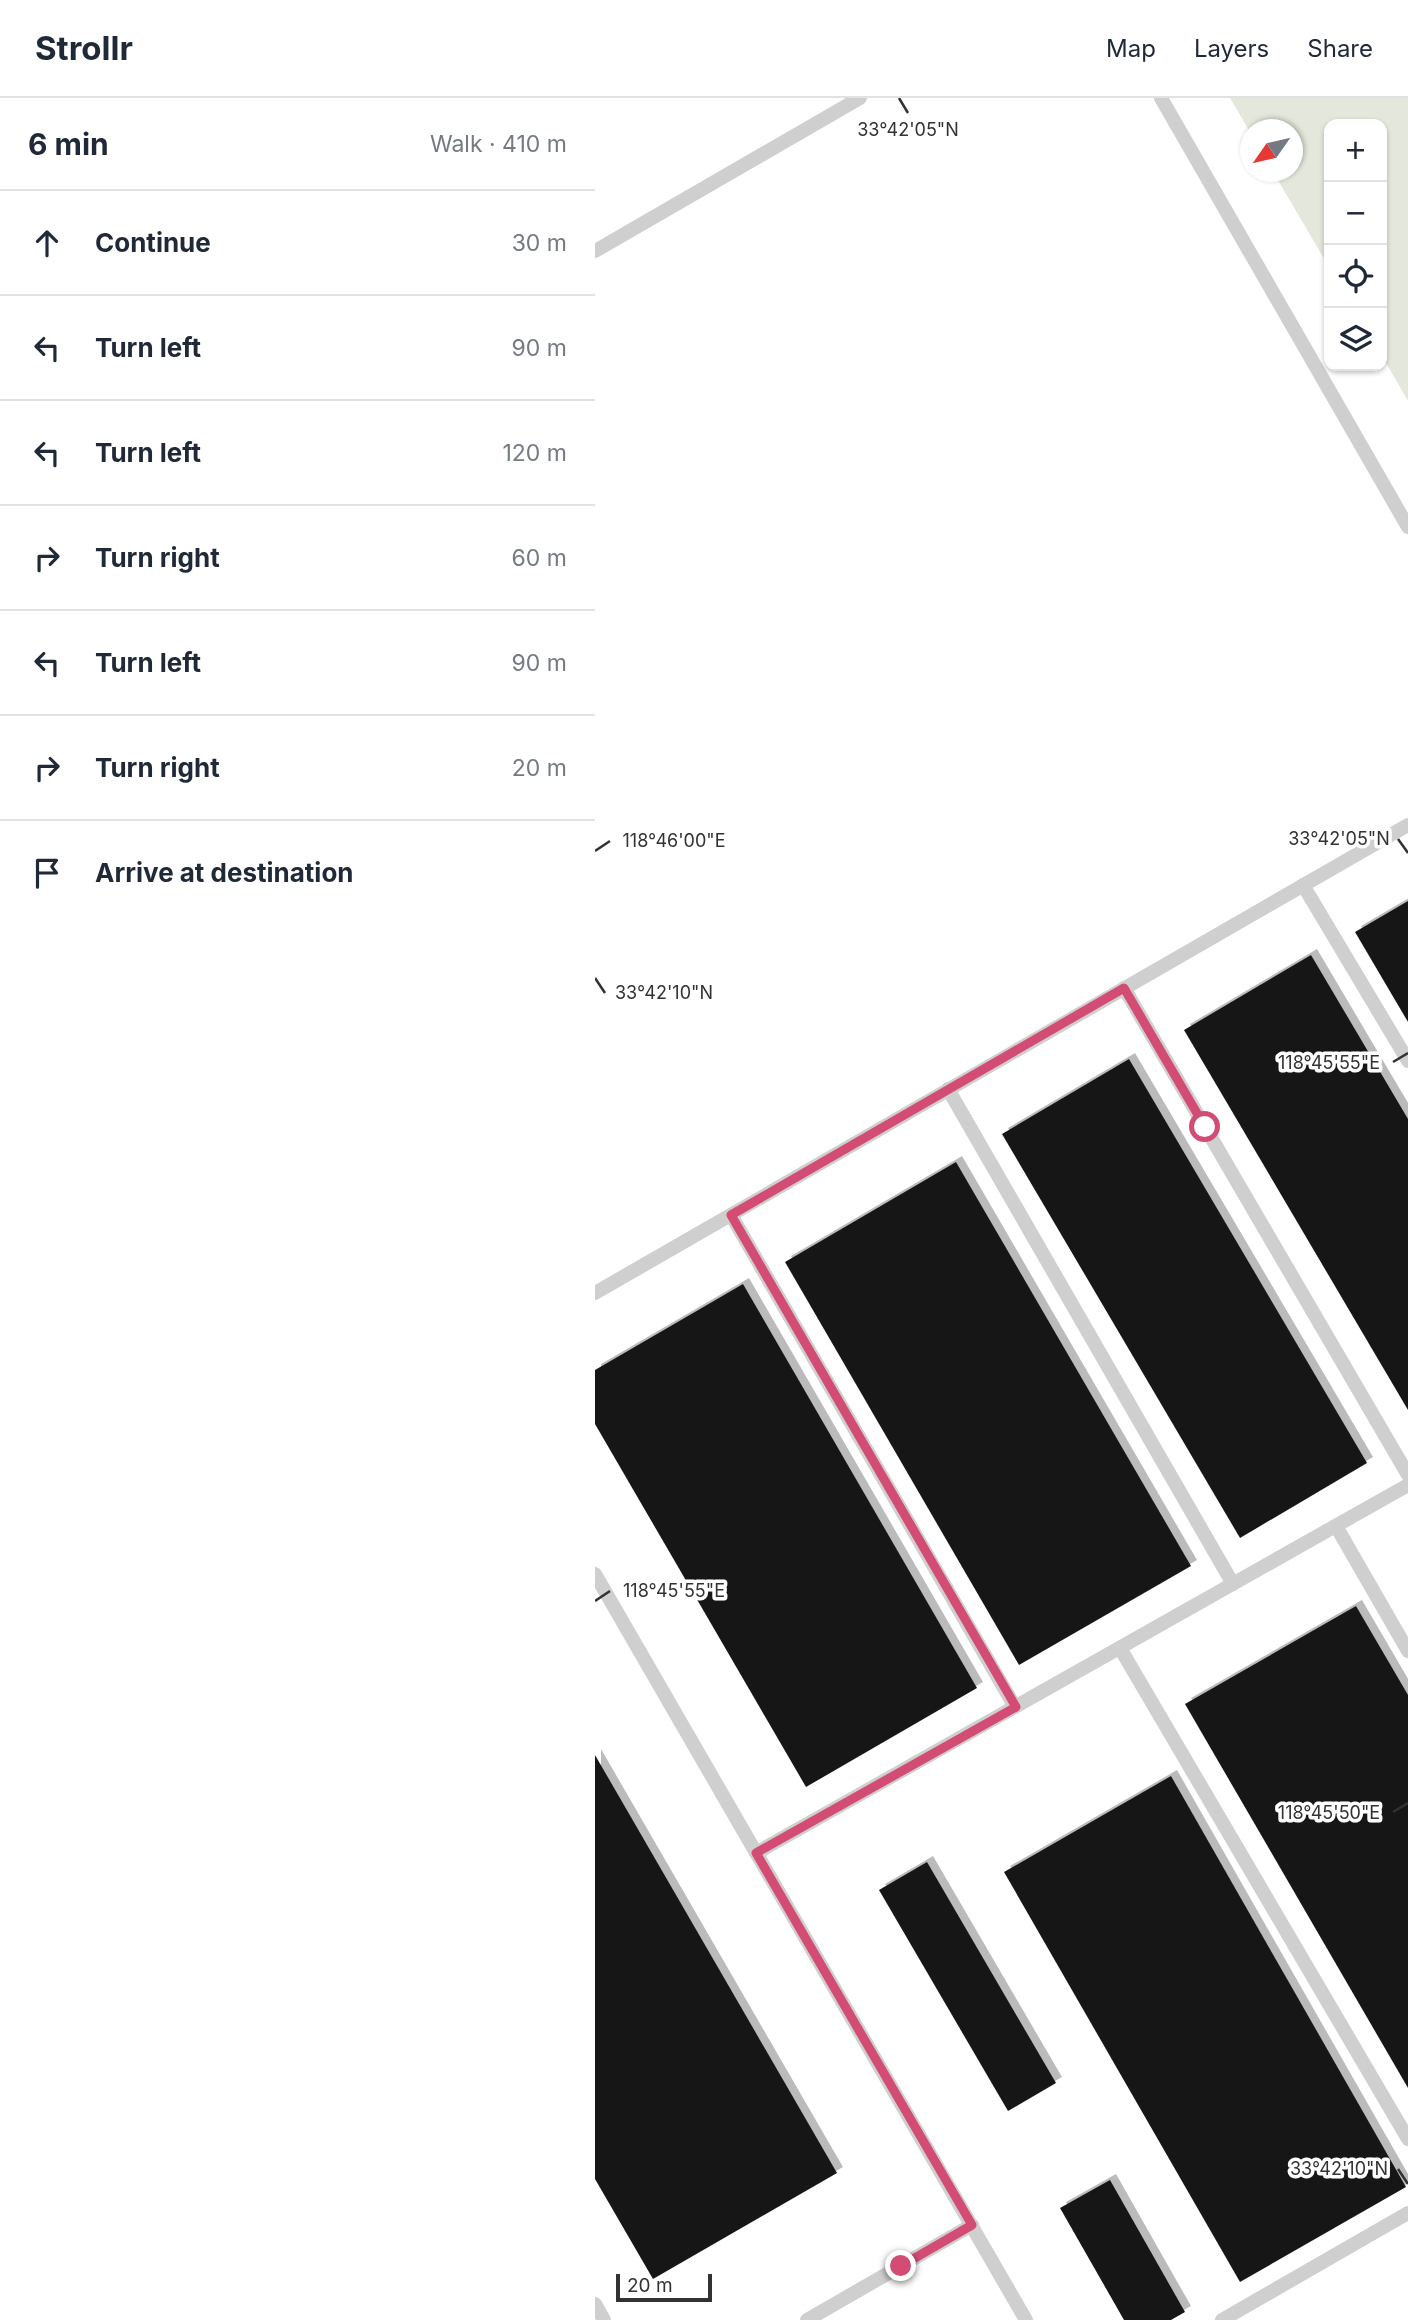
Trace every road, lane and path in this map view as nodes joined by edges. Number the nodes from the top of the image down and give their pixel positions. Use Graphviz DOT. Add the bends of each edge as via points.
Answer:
graph roads {
  1 [pos="860,98"];
  2 [pos="1161,98"];
  3 [pos="595,251"];
  4 [pos="1408,527"];
  5 [pos="1408,825"];
  6 [pos="1303,885"];
  7 [pos="1124,988"];
  8 [pos="1408,1061"];
  9 [pos="948,1089"];
  10 [pos="731,1215"];
  11 [pos="595,1293"];
  12 [pos="1408,1475"];
  13 [pos="1408,1485"];
  14 [pos="1336,1526"];
  15 [pos="595,1574"];
  16 [pos="1233,1584"];
  17 [pos="1120,1648"];
  18 [pos="1408,1651"];
  19 [pos="1016,1707"];
  20 [pos="756,1853"];
  21 [pos="1408,2139"];
  22 [pos="1408,2213"];
  23 [pos="972,2225"];
  24 [pos="595,2304"];
  25 [pos="604,2320"];
  26 [pos="807,2320"];
  27 [pos="1026,2320"];
  28 [pos="1223,2320"];
  1 -- 3 [label="lane"];
  2 -- 4 [label="lane"];
  5 -- 6 [label="lane"];
  6 -- 7 [label="lane"];
  6 -- 8 [label="lane"];
  7 -- 9 [label="lane"];
  7 -- 12 [label="lane"];
  9 -- 10 [label="lane"];
  9 -- 16 [label="lane"];
  10 -- 11 [label="lane"];
  10 -- 19 [label="lane"];
  13 -- 14 [label="lane"];
  14 -- 16 [label="lane"];
  14 -- 18 [label="lane"];
  15 -- 20 [label="lane"];
  16 -- 17 [label="lane"];
  17 -- 19 [label="lane"];
  17 -- 21 [label="lane"];
  19 -- 20 [label="lane"];
  20 -- 23 [label="lane"];
  22 -- 28 [label="lane"];
  23 -- 26 [label="lane"];
  23 -- 27 [label="lane"];
  24 -- 25 [label="lane"];
}
